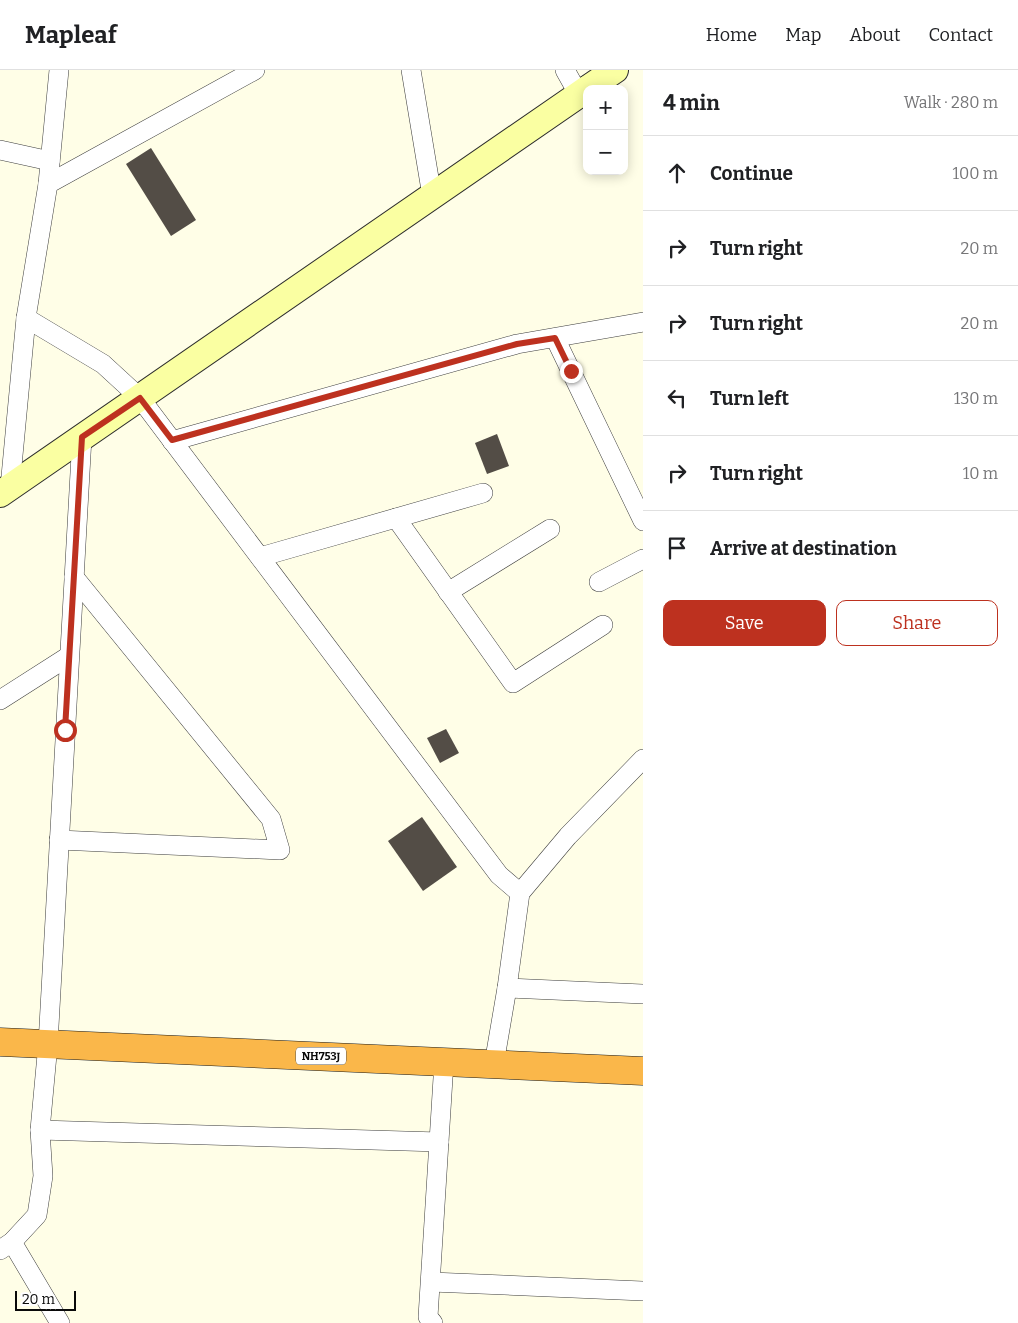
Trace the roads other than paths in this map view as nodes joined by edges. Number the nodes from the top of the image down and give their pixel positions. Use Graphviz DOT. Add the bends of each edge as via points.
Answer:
graph roads {
  1 [pos="59,70"];
  2 [pos="255,70"];
  3 [pos="411,70"];
  4 [pos="564,70"];
  5 [pos="615,70"];
  6 [pos="593,85"];
  7 [pos="583,90"];
  8 [pos="583,92"];
  9 [pos="0,150"];
  10 [pos="50,161"];
  11 [pos="48,184"];
  12 [pos="432,196"];
  13 [pos="26,318"];
  14 [pos="643,322"];
  15 [pos="555,338"];
  16 [pos="140,398"];
  17 [pos="82,437"];
  18 [pos="172,440"];
  19 [pos="5,490"];
  20 [pos="483,492"];
  21 [pos="396,518"];
  22 [pos="643,521"];
  23 [pos="550,529"];
  24 [pos="260,557"];
  25 [pos="643,559"];
  26 [pos="74,577"];
  27 [pos="599,582"];
  28 [pos="448,592"];
  29 [pos="603,625"];
  30 [pos="70,656"];
  31 [pos="0,700"];
  32 [pos="643,759"];
  33 [pos="59,840"];
  34 [pos="520,893"];
  35 [pos="507,988"];
  36 [pos="643,994"];
  37 [pos="0,1042"];
  38 [pos="48,1044"];
  39 [pos="444,1062"];
  40 [pos="494,1064"];
  41 [pos="643,1071"];
  42 [pos="40,1130"];
  43 [pos="439,1142"];
  44 [pos="6,1246"];
  45 [pos="431,1282"];
  46 [pos="643,1291"];
  47 [pos="60,1323"];
  48 [pos="433,1323"];
  1 -- 10 [label="street"];
  2 -- 11 [label="street"];
  3 -- 12 [label="street"];
  4 -- 7 [label="street"];
  5 -- 6 [label="main road"];
  8 -- 12 [label="main road"];
  9 -- 10 [label="street"];
  10 -- 11 [label="street"];
  11 -- 13 [label="street"];
  12 -- 16 [label="main road"];
  13 -- 16 [label="street" via="104,364"];
  13 -- 19 [label="street"];
  14 -- 15 [label="street"];
  15 -- 18 [label="street" via="517,344"];
  15 -- 22 [label="street"];
  16 -- 17 [label="main road"];
  16 -- 18 [label="street"];
  17 -- 19 [label="main road"];
  17 -- 26 [label="street"];
  18 -- 24 [label="street"];
  20 -- 21 [label="street"];
  21 -- 24 [label="street"];
  21 -- 28 [label="street"];
  23 -- 28 [label="street"];
  24 -- 34 [label="street" via="499,875"];
  25 -- 27 [label="street"];
  26 -- 30 [label="street"];
  26 -- 33 [label="street" via="271,819 280,850"];
  28 -- 29 [label="street" via="512,683"];
  30 -- 31 [label="street"];
  30 -- 33 [label="street"];
  32 -- 34 [label="street" via="568,836"];
  33 -- 38 [label="street"];
  34 -- 35 [label="street"];
  35 -- 36 [label="street"];
  35 -- 40 [label="street"];
  37 -- 38 [label="highway, NH753J"];
  38 -- 39 [label="highway, NH753J"];
  38 -- 42 [label="street"];
  39 -- 40 [label="highway, NH753J"];
  39 -- 43 [label="street"];
  40 -- 41 [label="highway, NH753J"];
  42 -- 43 [label="street"];
  42 -- 44 [label="street" via="43,1176 37,1215"];
  43 -- 45 [label="street"];
  44 -- 47 [label="street"];
  45 -- 46 [label="street"];
  45 -- 48 [label="street" via="428,1317"];
}
